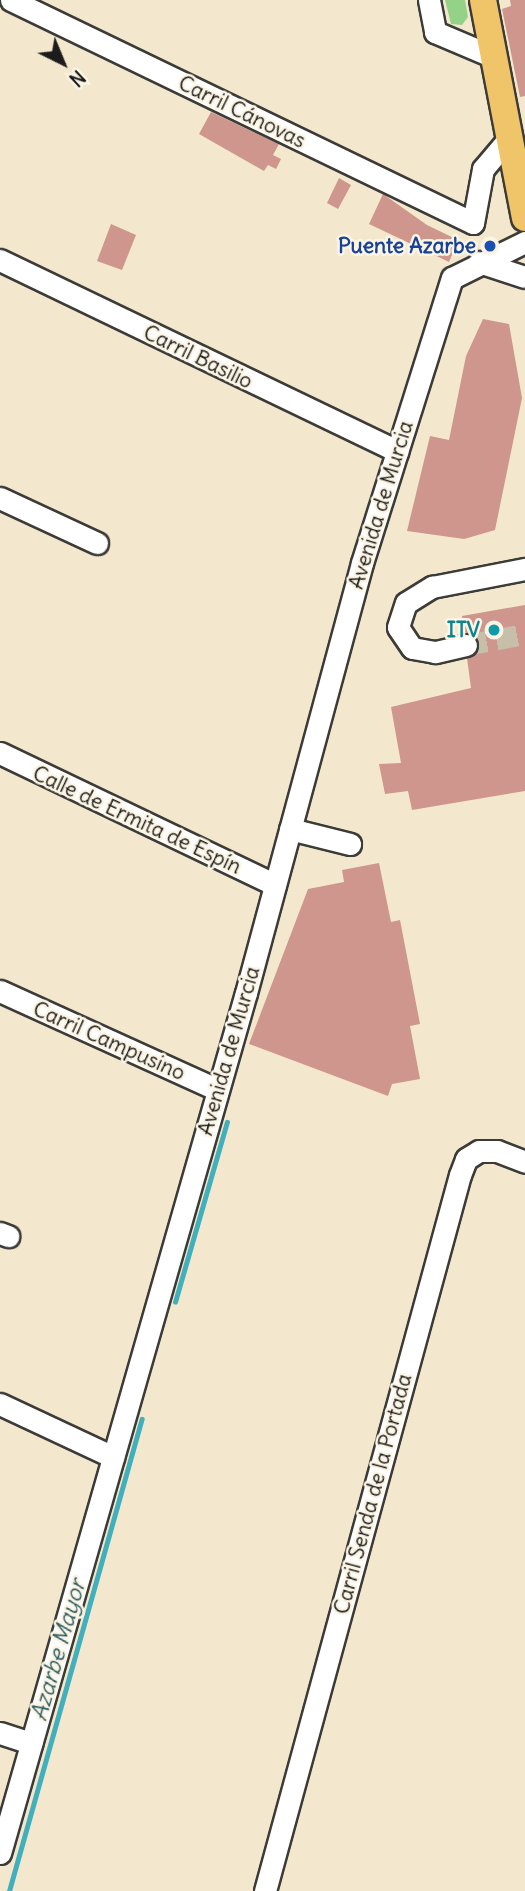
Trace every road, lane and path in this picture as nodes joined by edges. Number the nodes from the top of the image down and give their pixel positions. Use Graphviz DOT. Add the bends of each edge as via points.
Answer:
graph roads {
  1 [pos="11,0"];
  2 [pos="429,0"];
  3 [pos="483,0"];
  4 [pos="494,57"];
  5 [pos="515,142"];
  6 [pos="525,218"];
  7 [pos="525,242"];
  8 [pos="0,260"];
  9 [pos="477,262"];
  10 [pos="525,277"];
  11 [pos="397,451"];
  12 [pos="0,498"];
  13 [pos="97,543"];
  14 [pos="525,569"];
  15 [pos="466,645"];
  16 [pos="0,753"];
  17 [pos="290,829"];
  18 [pos="350,844"];
  19 [pos="275,885"];
  20 [pos="0,992"];
  21 [pos="218,1090"];
  22 [pos="525,1162"];
  23 [pos="0,1404"];
  24 [pos="113,1457"];
  25 [pos="0,1733"];
  26 [pos="31,1743"];
  27 [pos="0,1853"];
  28 [pos="265,1891"];
  1 -- 5 [label="street, Carril Cánovas" via="473,223 483,169"];
  2 -- 4 [label="street" via="435,32"];
  3 -- 4 [label="main road"];
  4 -- 5 [label="main road"];
  5 -- 6 [label="main road"];
  7 -- 9 [label="street, Avenida de Murcia" via="495,259"];
  8 -- 11 [label="street, Carril Basilio"];
  9 -- 10 [label="street"];
  9 -- 11 [label="street, Avenida de Murcia" via="452,278"];
  11 -- 17 [label="street, Avenida de Murcia"];
  12 -- 13 [label="street"];
  14 -- 15 [label="street" via="432,587 407,603 398,627 412,648 435,652"];
  16 -- 19 [label="street, Calle de Ermita de Espín"];
  17 -- 18 [label="street"];
  17 -- 19 [label="street, Avenida de Murcia"];
  19 -- 21 [label="street, Avenida de Murcia"];
  20 -- 21 [label="street, Carril Campusino"];
  21 -- 24 [label="street, Avenida de Murcia"];
  22 -- 28 [label="street, Carril Senda de la Portada" via="497,1151 479,1151 466,1159 460,1175"];
  23 -- 24 [label="street"];
  24 -- 26 [label="street, Avenida de Murcia"];
  25 -- 26 [label="street"];
  26 -- 27 [label="street, Avenida de Murcia"];
}
